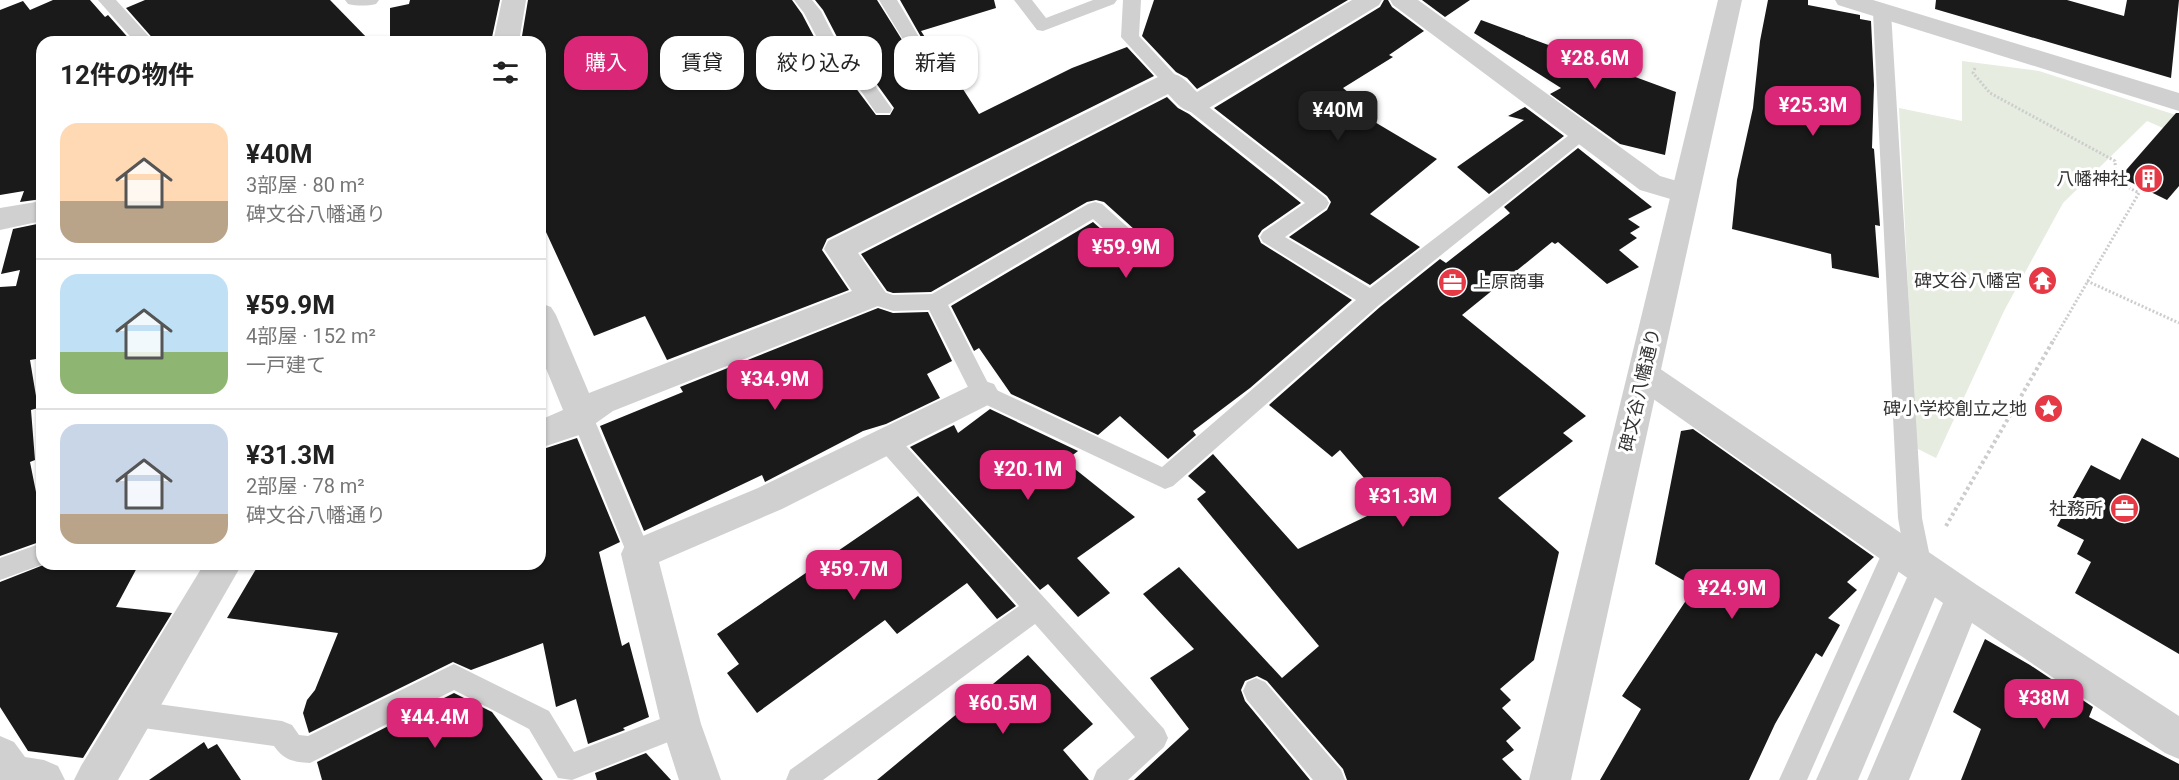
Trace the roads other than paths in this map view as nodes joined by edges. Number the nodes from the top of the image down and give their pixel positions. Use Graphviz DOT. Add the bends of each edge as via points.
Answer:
graph roads {
  1 [pos="107,0"];
  2 [pos="354,0"];
  3 [pos="370,0"];
  4 [pos="514,0"];
  5 [pos="803,0"];
  6 [pos="888,0"];
  7 [pos="1023,0"];
  8 [pos="1108,0"];
  9 [pos="1132,0"];
  10 [pos="1370,0"];
  11 [pos="1402,0"];
  12 [pos="1730,0"];
  13 [pos="1863,4"];
  14 [pos="140,36"];
  15 [pos="507,36"];
  16 [pos="909,36"];
  17 [pos="1172,81"];
  18 [pos="2179,102"];
  19 [pos="1194,105"];
  20 [pos="883,109"];
  21 [pos="1584,133"];
  22 [pos="1684,193"];
  23 [pos="36,212"];
  24 [pos="0,219"];
  25 [pos="1146,255"];
  26 [pos="872,296"];
  27 [pos="1371,298"];
  28 [pos="936,302"];
  29 [pos="546,329"];
  30 [pos="1644,375"];
  31 [pos="982,393"];
  32 [pos="581,414"];
  33 [pos="546,432"];
  34 [pos="888,442"];
  35 [pos="639,554"];
  36 [pos="36,556"];
  37 [pos="1913,566"];
  38 [pos="0,570"];
  39 [pos="221,570"];
  40 [pos="1964,597"];
  41 [pos="1037,607"];
  42 [pos="1256,691"];
  43 [pos="136,714"];
  44 [pos="681,724"];
  45 [pos="2179,739"];
  46 [pos="95,780"];
  47 [pos="700,780"];
  48 [pos="800,780"];
  49 [pos="1107,780"];
  50 [pos="1331,780"];
  51 [pos="1550,780"];
  52 [pos="1793,780"];
  53 [pos="1837,780"];
  54 [pos="1888,780"];
  1 -- 14 [label="lane"];
  2 -- 3 [label="lane"];
  4 -- 15 [label="street"];
  5 -- 20 [label="lane" via="839,64 860,77"];
  6 -- 16 [label="lane"];
  7 -- 8 [label="lane" via="1043,26"];
  9 -- 17 [label="lane" via="1130,37"];
  10 -- 19 [label="street"];
  11 -- 21 [label="street"];
  12 -- 22 [label="street, 碑文谷八幡通り"];
  13 -- 18 [label="street"];
  13 -- 37 [label="lane"];
  17 -- 19 [label="street"];
  17 -- 26 [label="street" via="839,249"];
  19 -- 27 [label="lane" via="1319,203 1270,237"];
  21 -- 22 [label="street" via="1650,183"];
  21 -- 27 [label="lane"];
  22 -- 30 [label="street, 碑文谷八幡通り"];
  23 -- 24 [label="street"];
  25 -- 28 [label="lane" via="1095,209"];
  26 -- 28 [label="lane" via="893,303"];
  26 -- 32 [label="street" via="602,402"];
  27 -- 31 [label="lane" via="1165,479"];
  28 -- 31 [label="lane"];
  29 -- 32 [label="street"];
  30 -- 37 [label="street"];
  30 -- 51 [label="street, 碑文谷八幡通り"];
  31 -- 34 [label="street"];
  32 -- 33 [label="street" via="567,425"];
  32 -- 35 [label="lane"];
  34 -- 35 [label="street" via="810,482"];
  34 -- 41 [label="lane"];
  35 -- 44 [label="street"];
  36 -- 38 [label="lane"];
  37 -- 40 [label="street"];
  37 -- 52 [label="lane"];
  37 -- 53 [label="street"];
  39 -- 43 [label="street"];
  40 -- 45 [label="street"];
  40 -- 54 [label="street"];
  41 -- 48 [label="lane"];
  41 -- 49 [label="lane" via="1154,738"];
  42 -- 50 [label="lane"];
  43 -- 44 [label="lane" via="282,734 292,748 310,750 454,676 539,720 568,768"];
  43 -- 46 [label="street"];
  44 -- 47 [label="street"];
}
